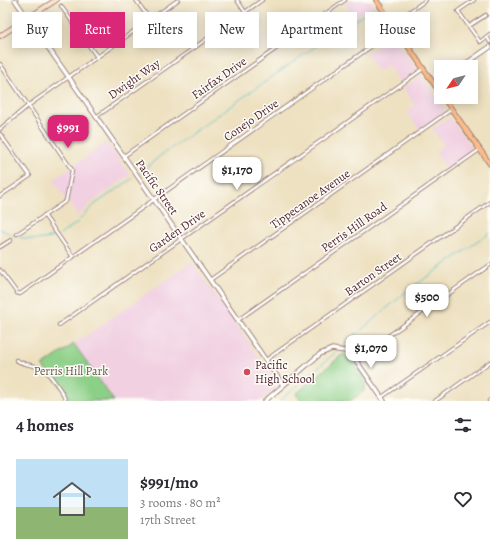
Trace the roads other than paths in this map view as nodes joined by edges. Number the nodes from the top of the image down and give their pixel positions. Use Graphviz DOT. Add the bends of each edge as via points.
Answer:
graph roads {
  1 [pos="15,0"];
  2 [pos="56,0"];
  3 [pos="136,0"];
  4 [pos="178,0"];
  5 [pos="237,0"];
  6 [pos="262,0"];
  7 [pos="345,0"];
  8 [pos="426,0"];
  9 [pos="474,0"];
  10 [pos="377,3"];
  11 [pos="61,6"];
  12 [pos="23,12"];
  13 [pos="37,12"];
  14 [pos="144,12"];
  15 [pos="161,12"];
  16 [pos="245,12"];
  17 [pos="383,12"];
  18 [pos="409,12"];
  19 [pos="486,15"];
  20 [pos="469,26"];
  21 [pos="12,28"];
  22 [pos="133,32"];
  23 [pos="490,34"];
  24 [pos="0,36"];
  25 [pos="486,37"];
  26 [pos="205,40"];
  27 [pos="490,42"];
  28 [pos="490,47"];
  29 [pos="48,48"];
  30 [pos="369,48"];
  31 [pos="409,48"];
  32 [pos="97,57"];
  33 [pos="471,60"];
  34 [pos="0,64"];
  35 [pos="423,69"];
  36 [pos="69,77"];
  37 [pos="434,84"];
  38 [pos="448,104"];
  39 [pos="29,105"];
  40 [pos="452,109"];
  41 [pos="96,118"];
  42 [pos="0,129"];
  43 [pos="0,134"];
  44 [pos="480,149"];
  45 [pos="124,156"];
  46 [pos="490,164"];
  47 [pos="0,196"];
  48 [pos="154,199"];
  49 [pos="490,202"];
  50 [pos="44,215"];
  51 [pos="17,234"];
  52 [pos="182,239"];
  53 [pos="11,240"];
  54 [pos="0,247"];
  55 [pos="73,256"];
  56 [pos="490,265"];
  57 [pos="0,270"];
  58 [pos="210,280"];
  59 [pos="238,320"];
  60 [pos="490,322"];
  61 [pos="59,325"];
  62 [pos="355,359"];
  63 [pos="16,360"];
  64 [pos="266,360"];
  65 [pos="490,362"];
  66 [pos="283,385"];
  67 [pos="383,399"];
  68 [pos="66,401"];
  69 [pos="265,401"];
  70 [pos="435,401"];
  1 -- 12 [label="street, Pacific Street"];
  2 -- 13 [label="main road"];
  3 -- 14 [label="street"];
  4 -- 15 [label="street"];
  5 -- 16 [label="street"];
  6 -- 16 [label="street, Dwight Way"];
  7 -- 45 [label="street, Fairfax Drive"];
  8 -- 18 [label="street"];
  9 -- 20 [label="street" via="458,11"];
  10 -- 17 [label="main road"];
  11 -- 32 [label="street"];
  19 -- 20 [label="street"];
  20 -- 25 [label="street" via="480,42"];
  21 -- 24 [label="main road"];
  22 -- 32 [label="street"];
  23 -- 25 [label="street"];
  25 -- 27 [label="street"];
  26 -- 41 [label="street, Dwight Way"];
  28 -- 33 [label="street"];
  29 -- 36 [label="street, Pacific Street"];
  30 -- 48 [label="street, Conejo Drive"];
  31 -- 35 [label="main road"];
  32 -- 36 [label="street"];
  34 -- 39 [label="street"];
  35 -- 37 [label="main road"];
  35 -- 52 [label="street, Garden Drive"];
  36 -- 39 [label="street"];
  36 -- 41 [label="street, Pacific Street"];
  38 -- 40 [label="main road"];
  39 -- 42 [label="street"];
  39 -- 50 [label="street" via="72,170 66,201"];
  40 -- 44 [label="main road"];
  40 -- 58 [label="street, Tippecanoe Avenue"];
  41 -- 45 [label="street, Pacific Street"];
  43 -- 47 [label="street" via="30,176"];
  44 -- 46 [label="main road"];
  44 -- 59 [label="street, Perris Hill Road"];
  45 -- 48 [label="street, Pacific Street"];
  48 -- 52 [label="street, Pacific Street"];
  48 -- 55 [label="street, Conejo Drive"];
  49 -- 64 [label="street, Barton Street"];
  50 -- 51 [label="street"];
  50 -- 55 [label="street"];
  52 -- 58 [label="street, Pacific Street"];
  52 -- 61 [label="street, Garden Drive"];
  53 -- 54 [label="street"];
  55 -- 57 [label="street, Conejo Drive" via="19,294"];
  56 -- 62 [label="street"];
  58 -- 59 [label="street, Pacific Street"];
  59 -- 64 [label="street, Pacific Street"];
  60 -- 67 [label="street"];
  62 -- 66 [label="street" via="344,351 331,349 320,354"];
  62 -- 67 [label="street"];
  63 -- 68 [label="street" via="28,366 42,368 63,392"];
  64 -- 66 [label="street, Pacific Street"];
  65 -- 70 [label="street"];
  66 -- 69 [label="street"];
}
